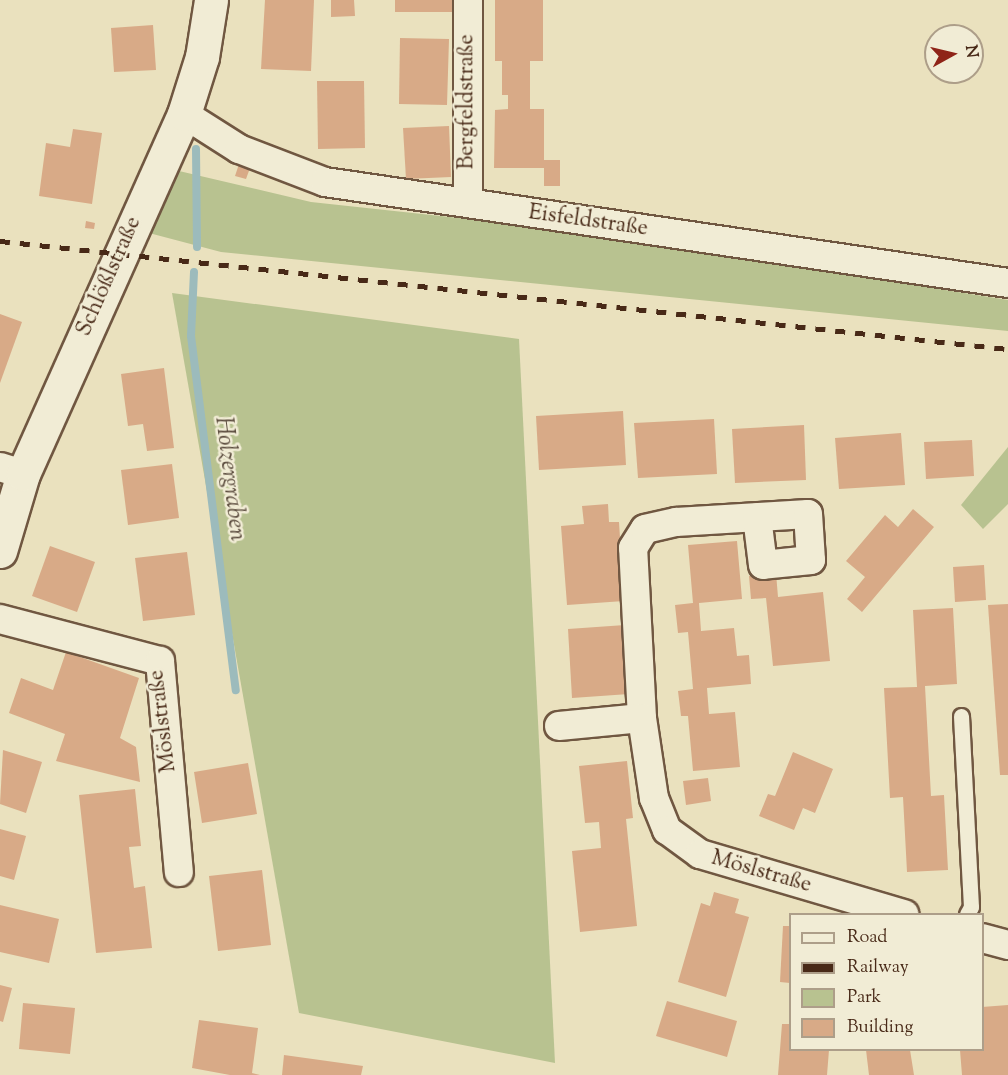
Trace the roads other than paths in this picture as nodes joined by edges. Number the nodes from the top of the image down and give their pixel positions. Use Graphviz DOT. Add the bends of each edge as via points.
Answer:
graph roads {
  1 [pos="211,0"];
  2 [pos="468,0"];
  3 [pos="184,114"];
  4 [pos="468,203"];
  5 [pos="1008,283"];
  6 [pos="12,470"];
  7 [pos="757,518"];
  8 [pos="0,551"];
  9 [pos="0,619"];
  10 [pos="961,716"];
  11 [pos="642,718"];
  12 [pos="559,726"];
  13 [pos="179,872"];
  14 [pos="897,913"];
  15 [pos="968,913"];
  16 [pos="984,939"];
  17 [pos="1008,945"];
  1 -- 3 [label="street, Schlößlstraße" via="202,57"];
  2 -- 4 [label="street, Bergfeldstraße"];
  3 -- 4 [label="street, Eisfeldstraße" via="239,149 325,182"];
  3 -- 6 [label="street, Schlößlstraße"];
  4 -- 5 [label="street, Eisfeldstraße"];
  6 -- 8 [label="street, Schlößlstraße"];
  7 -- 11 [label="street, Möslstraße" via="676,522 645,529 633,548"];
  9 -- 13 [label="street, Möslstraße" via="160,661"];
  10 -- 15 [label="lane" via="971,907"];
  11 -- 12 [label="street"];
  11 -- 14 [label="street, Möslstraße" via="654,798 667,830 700,854"];
  16 -- 17 [label="street"];
}
